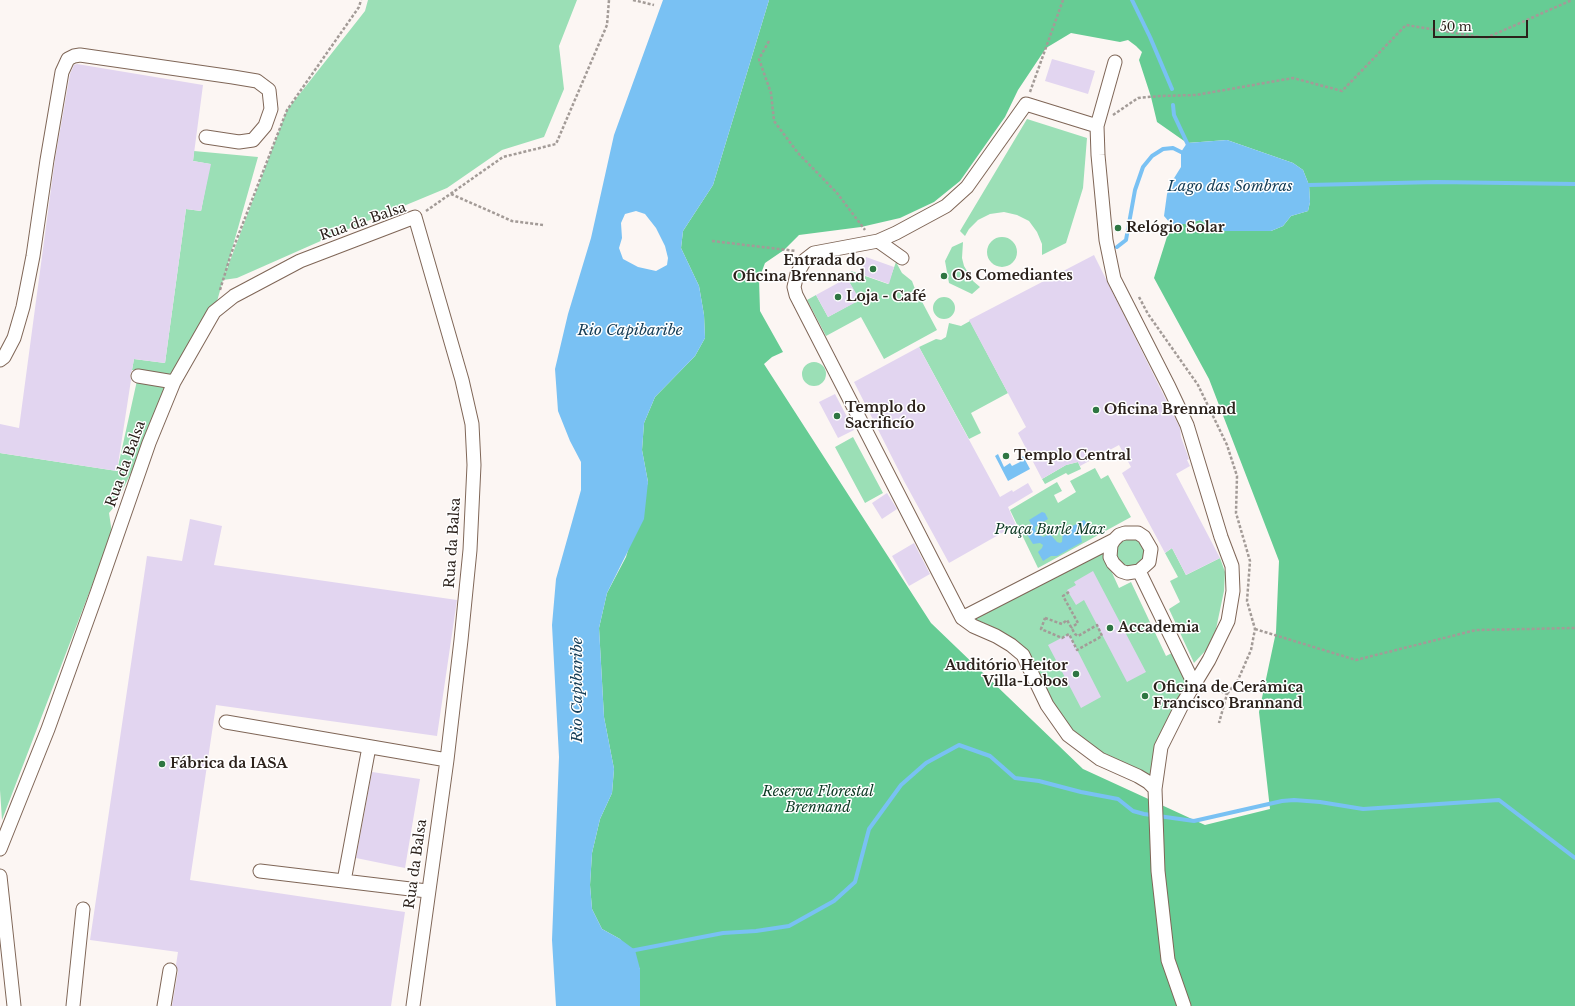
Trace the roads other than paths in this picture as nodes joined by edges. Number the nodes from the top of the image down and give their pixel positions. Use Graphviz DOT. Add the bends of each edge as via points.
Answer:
graph roads {
  1 [pos="1115,62"];
  2 [pos="1097,126"];
  3 [pos="206,137"];
  4 [pos="878,241"];
  5 [pos="902,258"];
  6 [pos="0,360"];
  7 [pos="138,376"];
  8 [pos="174,382"];
  9 [pos="1114,540"];
  10 [pos="1139,571"];
  11 [pos="962,618"];
  12 [pos="1194,684"];
  13 [pos="226,722"];
  14 [pos="369,747"];
  15 [pos="447,760"];
  16 [pos="1155,789"];
  17 [pos="0,849"];
  18 [pos="260,871"];
  19 [pos="0,876"];
  20 [pos="344,881"];
  21 [pos="427,891"];
  22 [pos="83,909"];
  23 [pos="170,970"];
  24 [pos="14,1006"];
  25 [pos="73,1006"];
  26 [pos="164,1006"];
  27 [pos="413,1006"];
  28 [pos="1184,1006"];
  1 -- 2 [label="street"];
  2 -- 4 [label="street" via="1026,104 967,187 946,206"];
  2 -- 12 [label="street" via="1106,240 1114,279 1187,425 1232,566 1233,591 1228,621"];
  3 -- 6 [label="street" via="239,142 254,140 264,126 271,109 269,90 257,81 233,77 80,55 68,59 62,72 23,307 14,338"];
  4 -- 5 [label="street"];
  4 -- 11 [label="street" via="814,253 804,260 794,287"];
  7 -- 8 [label="street"];
  8 -- 15 [label="street, Rua da Balsa" via="214,312 234,296 300,262 415,217 462,380 472,424 474,465 470,550"];
  8 -- 17 [label="street, Rua da Balsa" via="149,443 48,729"];
  9 -- 10 [label="street" via="1110,551 1112,563 1116,568 1127,573"];
  9 -- 10 [label="street" via="1125,532 1138,533 1144,537 1151,549 1151,556 1149,562"];
  9 -- 11 [label="street"];
  10 -- 12 [label="street"];
  11 -- 16 [label="street" via="1006,642 1023,655 1047,704 1068,735 1100,759 1138,776"];
  12 -- 16 [label="street" via="1161,747"];
  13 -- 14 [label="street"];
  14 -- 15 [label="street"];
  14 -- 20 [label="street"];
  15 -- 21 [label="street, Rua da Balsa"];
  16 -- 28 [label="street" via="1158,871 1168,960"];
  18 -- 20 [label="street"];
  19 -- 24 [label="street"];
  20 -- 21 [label="street"];
  21 -- 27 [label="street, Rua da Balsa"];
  22 -- 25 [label="street"];
  23 -- 26 [label="street"];
}
